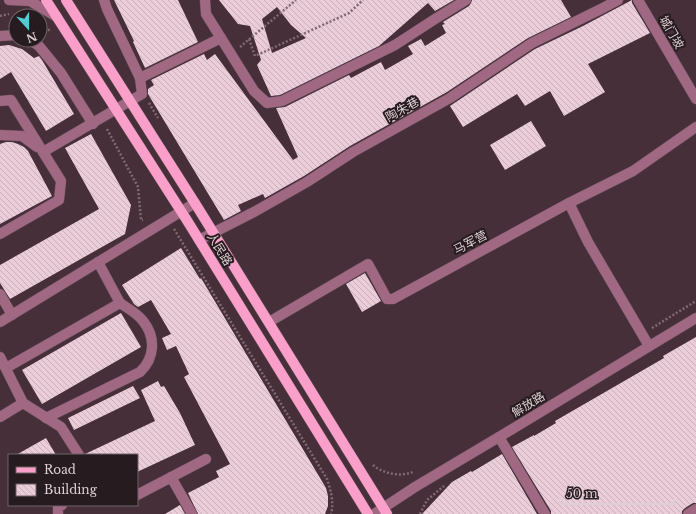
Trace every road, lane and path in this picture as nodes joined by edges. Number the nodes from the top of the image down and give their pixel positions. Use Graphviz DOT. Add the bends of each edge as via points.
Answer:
graph roads {
  1 [pos="4,0"];
  2 [pos="9,0"];
  3 [pos="46,0"];
  4 [pos="104,0"];
  5 [pos="205,0"];
  6 [pos="296,0"];
  7 [pos="363,0"];
  8 [pos="466,0"];
  9 [pos="618,0"];
  10 [pos="638,0"];
  11 [pos="0,1"];
  12 [pos="67,1"];
  13 [pos="57,17"];
  14 [pos="48,29"];
  15 [pos="53,35"];
  16 [pos="221,38"];
  17 [pos="249,39"];
  18 [pos="41,48"];
  19 [pos="231,54"];
  20 [pos="140,78"];
  21 [pos="142,92"];
  22 [pos="696,99"];
  23 [pos="0,101"];
  24 [pos="130,101"];
  25 [pos="116,110"];
  26 [pos="158,118"];
  27 [pos="97,121"];
  28 [pos="696,127"];
  29 [pos="0,135"];
  30 [pos="43,152"];
  31 [pos="195,203"];
  32 [pos="569,203"];
  33 [pos="181,212"];
  34 [pos="159,225"];
  35 [pos="214,232"];
  36 [pos="0,234"];
  37 [pos="199,240"];
  38 [pos="98,262"];
  39 [pos="0,294"];
  40 [pos="696,301"];
  41 [pos="120,303"];
  42 [pos="12,315"];
  43 [pos="696,318"];
  44 [pos="0,322"];
  45 [pos="269,322"];
  46 [pos="642,334"];
  47 [pos="649,346"];
  48 [pos="0,357"];
  49 [pos="6,368"];
  50 [pos="24,403"];
  51 [pos="0,417"];
  52 [pos="46,418"];
  53 [pos="499,437"];
  54 [pos="79,454"];
  55 [pos="206,459"];
  56 [pos="371,464"];
  57 [pos="417,470"];
  58 [pos="171,477"];
  59 [pos="138,494"];
  60 [pos="696,509"];
  61 [pos="385,511"];
  62 [pos="192,514"];
  63 [pos="331,514"];
  64 [pos="368,514"];
  65 [pos="374,514"];
  66 [pos="544,514"];
  67 [pos="688,514"];
  1 -- 11 [label="street"];
  2 -- 13 [label="street" via="30,1"];
  3 -- 13 [label="main road, 人民路"];
  4 -- 20 [label="street"];
  5 -- 16 [label="street" via="206,14"];
  6 -- 17 [label="path"];
  7 -- 17 [label="path" via="348,12 255,56"];
  8 -- 19 [label="street" via="395,45 282,101 267,103 254,91"];
  9 -- 35 [label="street, 陶朱巷" via="532,43 450,98 353,152 307,182"];
  10 -- 22 [label="street, 城门坡"];
  12 -- 24 [label="main road, 人民路"];
  13 -- 25 [label="main road, 人民路"];
  14 -- 15 [label="path"];
  16 -- 19 [label="street"];
  16 -- 20 [label="street"];
  17 -- 19 [label="path"];
  18 -- 27 [label="street"];
  20 -- 21 [label="street"];
  21 -- 24 [label="street"];
  21 -- 26 [label="path"];
  23 -- 30 [label="street" via="11,100"];
  24 -- 25 [label="street"];
  24 -- 31 [label="main road, 人民路"];
  25 -- 27 [label="street"];
  25 -- 33 [label="main road, 人民路"];
  27 -- 30 [label="street"];
  27 -- 34 [label="path" via="138,187 141,220"];
  28 -- 32 [label="street, 马军营" via="633,171"];
  29 -- 30 [label="street" via="22,136"];
  30 -- 36 [label="street" via="61,181 59,200"];
  31 -- 33 [label="street"];
  31 -- 35 [label="main road, 人民路"];
  32 -- 45 [label="street, 马军营" via="393,299 387,299 368,264"];
  32 -- 46 [label="street" via="588,242"];
  33 -- 34 [label="street"];
  33 -- 37 [label="main road, 人民路"];
  34 -- 38 [label="street"];
  34 -- 63 [label="path" via="175,229 327,479 333,506"];
  35 -- 37 [label="street, 陶朱巷"];
  35 -- 45 [label="main road, 人民路"];
  37 -- 64 [label="main road, 人民路"];
  38 -- 41 [label="street"];
  38 -- 42 [label="street"];
  39 -- 42 [label="street"];
  40 -- 46 [label="path"];
  41 -- 49 [label="street"];
  41 -- 52 [label="street" via="142,320 149,332 152,345 150,358 145,367 140,372"];
  42 -- 44 [label="street"];
  43 -- 47 [label="street, 解放路"];
  45 -- 61 [label="main road, 人民路"];
  46 -- 47 [label="street"];
  47 -- 53 [label="street, 解放路"];
  48 -- 49 [label="street"];
  49 -- 50 [label="street"];
  50 -- 51 [label="street"];
  50 -- 52 [label="street"];
  52 -- 54 [label="street" via="61,427"];
  53 -- 61 [label="street, 解放路" via="415,487"];
  53 -- 66 [label="street"];
  55 -- 58 [label="street"];
  56 -- 57 [label="path" via="388,473 401,474"];
  58 -- 59 [label="street"];
  58 -- 62 [label="street"];
  60 -- 67 [label="street"];
  61 -- 65 [label="street, 解放路"];
}
